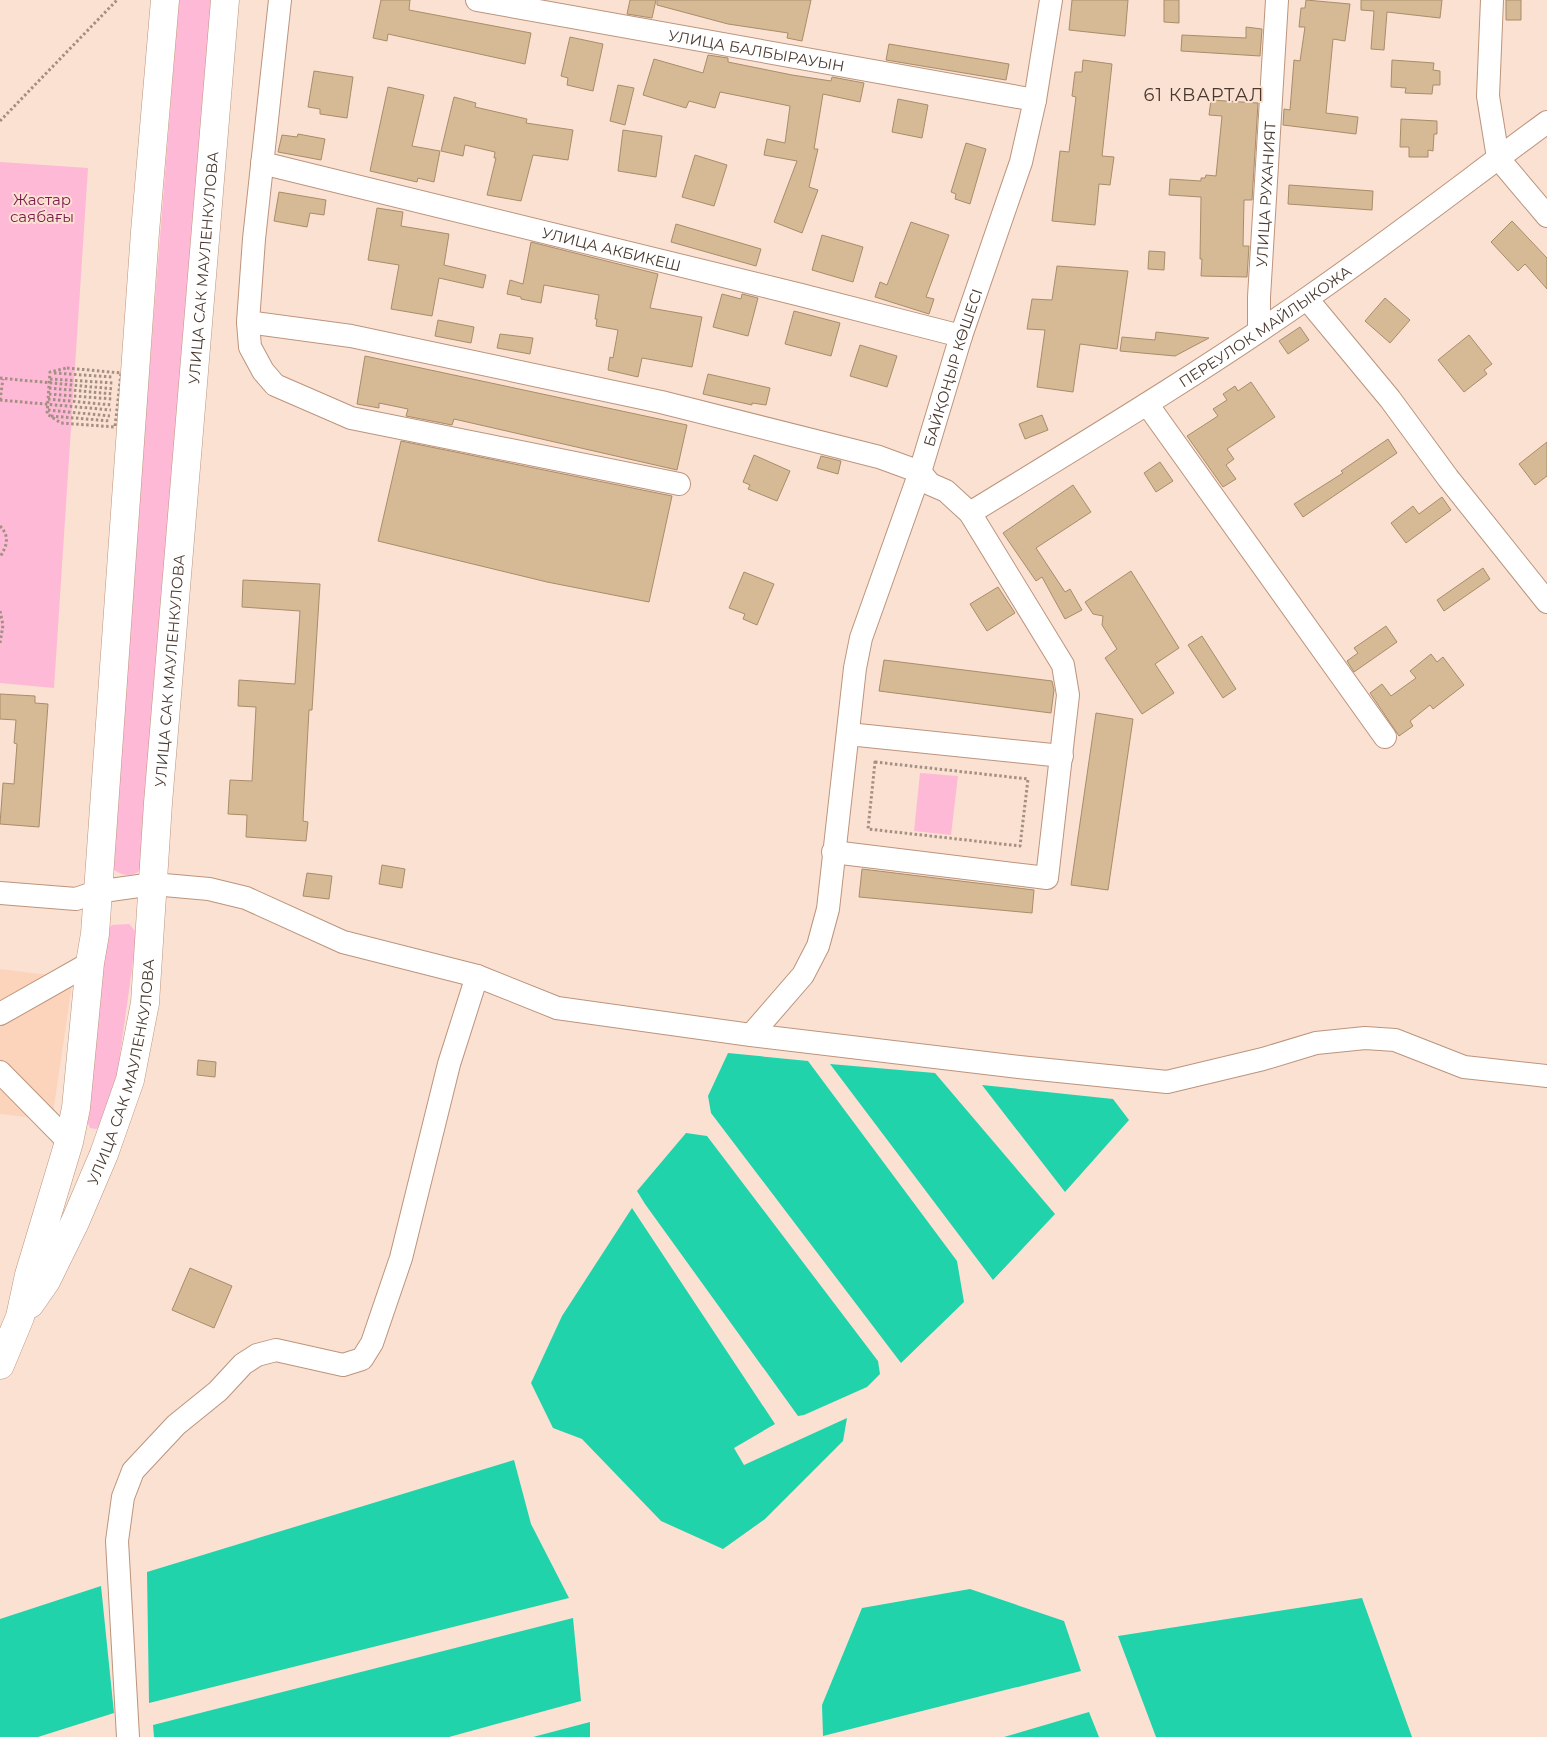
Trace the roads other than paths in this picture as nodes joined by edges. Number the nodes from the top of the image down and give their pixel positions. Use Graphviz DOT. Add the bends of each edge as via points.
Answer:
graph roads {
  1 [pos="166,0"];
  2 [pos="225,0"];
  3 [pos="280,0"];
  4 [pos="477,0"];
  5 [pos="1051,0"];
  6 [pos="1277,0"];
  7 [pos="1492,0"];
  8 [pos="1035,100"];
  9 [pos="1547,122"];
  10 [pos="1498,158"];
  11 [pos="262,163"];
  12 [pos="1547,216"];
  13 [pos="1307,299"];
  14 [pos="248,322"];
  15 [pos="1259,329"];
  16 [pos="961,336"];
  17 [pos="1147,404"];
  18 [pos="920,472"];
  19 [pos="679,484"];
  20 [pos="970,513"];
  21 [pos="1547,602"];
  22 [pos="848,734"];
  23 [pos="1385,737"];
  24 [pos="1062,756"];
  25 [pos="833,852"];
  26 [pos="153,884"];
  27 [pos="96,892"];
  28 [pos="0,893"];
  29 [pos="90,963"];
  30 [pos="477,976"];
  31 [pos="0,1014"];
  32 [pos="751,1035"];
  33 [pos="0,1072"];
  34 [pos="1547,1076"];
  35 [pos="69,1142"];
  36 [pos="20,1317"];
  37 [pos="0,1365"];
  38 [pos="128,1737"];
  1 -- 27 [label="main road, УЛИЦА САК МАУЛЕНКУЛОВА" via="145,232"];
  2 -- 26 [label="main road, УЛИЦА САК МАУЛЕНКУЛОВА"];
  3 -- 11 [label="street"];
  4 -- 8 [label="street, УЛИЦА БАЛБЫРАУЫН"];
  5 -- 8 [label="street, БАЙҚОҢЫР КӨШЕСІ"];
  6 -- 15 [label="street, УЛИЦА РУХАНИЯТ"];
  7 -- 10 [label="street" via="1488,96"];
  8 -- 16 [label="street, БАЙҚОҢЫР КӨШЕСІ" via="1022,162"];
  9 -- 10 [label="street, ПЕРЕУЛОК МАЙЛЫКОЖА"];
  10 -- 12 [label="street"];
  10 -- 13 [label="street, ПЕРЕУЛОК МАЙЛЫКОЖА" via="1412,225"];
  11 -- 14 [label="street"];
  11 -- 16 [label="street, УЛИЦА АКБИКЕШ"];
  13 -- 15 [label="street, ПЕРЕУЛОК МАЙЛЫКОЖА"];
  13 -- 21 [label="street" via="1390,399"];
  14 -- 18 [label="street" via="351,336 661,402 879,458"];
  14 -- 19 [label="street" via="250,347 275,385 351,418"];
  15 -- 17 [label="street, ПЕРЕУЛОК МАЙЛЫКОЖА"];
  16 -- 18 [label="street, БАЙҚОҢЫР КӨШЕСІ"];
  17 -- 20 [label="street, ПЕРЕУЛОК МАЙЛЫКОЖА"];
  17 -- 23 [label="street"];
  18 -- 20 [label="street" via="930,484 946,491"];
  18 -- 22 [label="street, БАЙҚОҢЫР КӨШЕСІ" via="861,638"];
  20 -- 24 [label="street" via="1063,665 1068,695"];
  22 -- 24 [label="street"];
  22 -- 25 [label="street, БАЙҚОҢЫР КӨШЕСІ"];
  24 -- 25 [label="street" via="1047,878"];
  25 -- 32 [label="street, БАЙҚОҢЫР КӨШЕСІ" via="828,909 818,946 803,975"];
  26 -- 27 [label="street"];
  26 -- 30 [label="street" via="208,889 246,898 343,942"];
  26 -- 36 [label="main road, УЛИЦА САК МАУЛЕНКУЛОВА" via="145,1003 130,1080 104,1154 74,1222 46,1281"];
  27 -- 28 [label="street" via="76,899"];
  27 -- 29 [label="main road, УЛИЦА САК МАУЛЕНКУЛОВА" via="95,934"];
  29 -- 31 [label="street"];
  29 -- 35 [label="main road, УЛИЦА САК МАУЛЕНКУЛОВА" via="76,1108"];
  30 -- 32 [label="street" via="557,1008"];
  30 -- 38 [label="street" via="449,1064 401,1258 372,1343 362,1359 343,1366 276,1350 257,1355 176,1425 133,1472 123,1497 117,1541"];
  32 -- 34 [label="street" via="1167,1082 1316,1043 1366,1038 1394,1040 1464,1067"];
  33 -- 35 [label="street"];
  35 -- 36 [label="main road, УЛИЦА САК МАУЛЕНКУЛОВА" via="29,1275"];
  36 -- 37 [label="main road, УЛИЦА САК МАУЛЕНКУЛОВА"];
}
